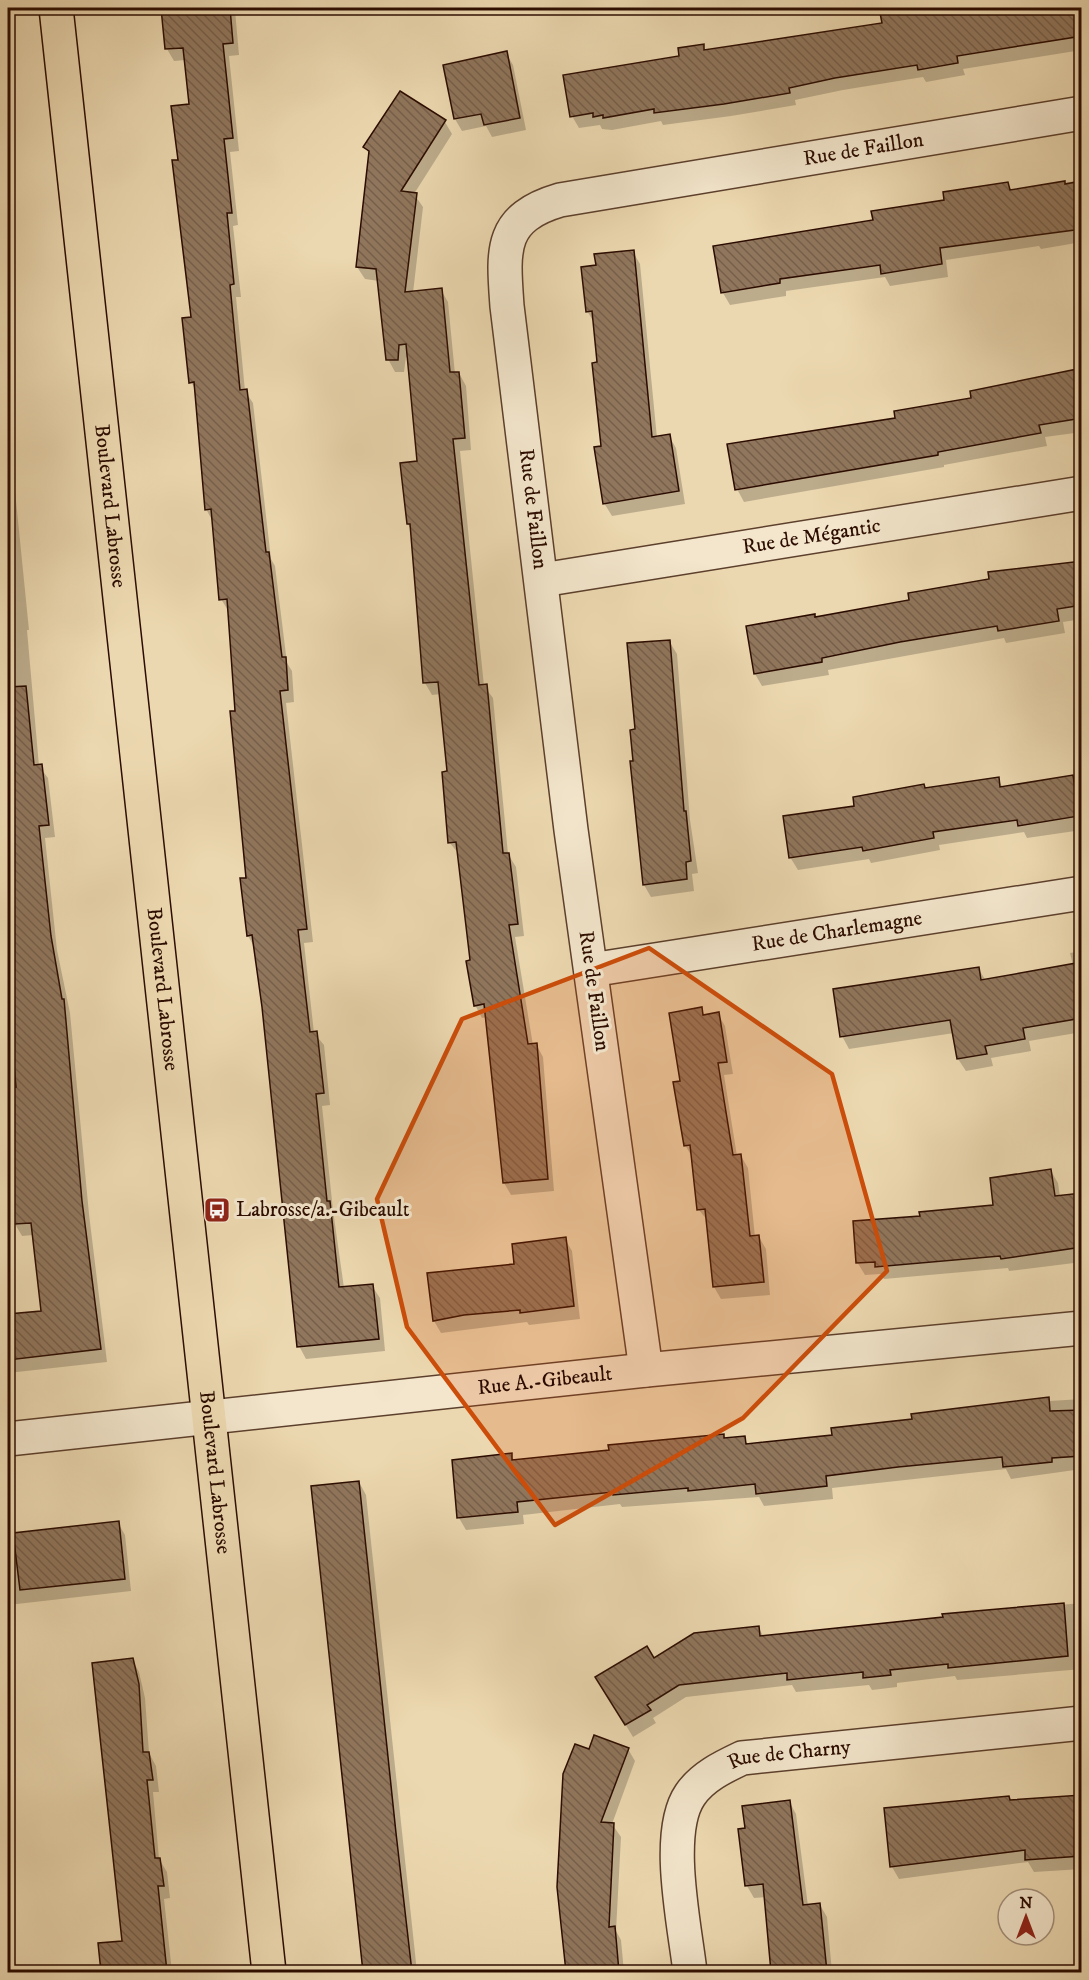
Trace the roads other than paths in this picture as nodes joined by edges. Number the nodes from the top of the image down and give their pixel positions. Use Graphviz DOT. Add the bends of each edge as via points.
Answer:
graph roads {
  1 [pos="56,8"];
  2 [pos="1082,113"];
  3 [pos="1082,493"];
  4 [pos="542,580"];
  5 [pos="1082,893"];
  6 [pos="591,970"];
  7 [pos="1082,1328"];
  8 [pos="646,1370"];
  9 [pos="209,1418"];
  10 [pos="8,1438"];
  11 [pos="1082,1723"];
  12 [pos="269,1972"];
  13 [pos="690,1972"];
  1 -- 9 [label="main road, Boulevard Labrosse"];
  2 -- 4 [label="street, Rue de Faillon" via="560,200 535,208 512,230 504,260"];
  3 -- 4 [label="street, Rue de Mégantic"];
  4 -- 6 [label="street, Rue de Faillon"];
  5 -- 6 [label="street, Rue de Charlemagne"];
  6 -- 8 [label="street, Rue de Faillon"];
  7 -- 8 [label="street, Rue A.-Gibeault"];
  8 -- 9 [label="street, Rue A.-Gibeault"];
  9 -- 10 [label="street, Rue A.-Gibeault"];
  9 -- 12 [label="main road, Boulevard Labrosse"];
  11 -- 13 [label="street, Rue de Charny" via="742,1758 711,1773 690,1795 680,1818 676,1854"];
}
